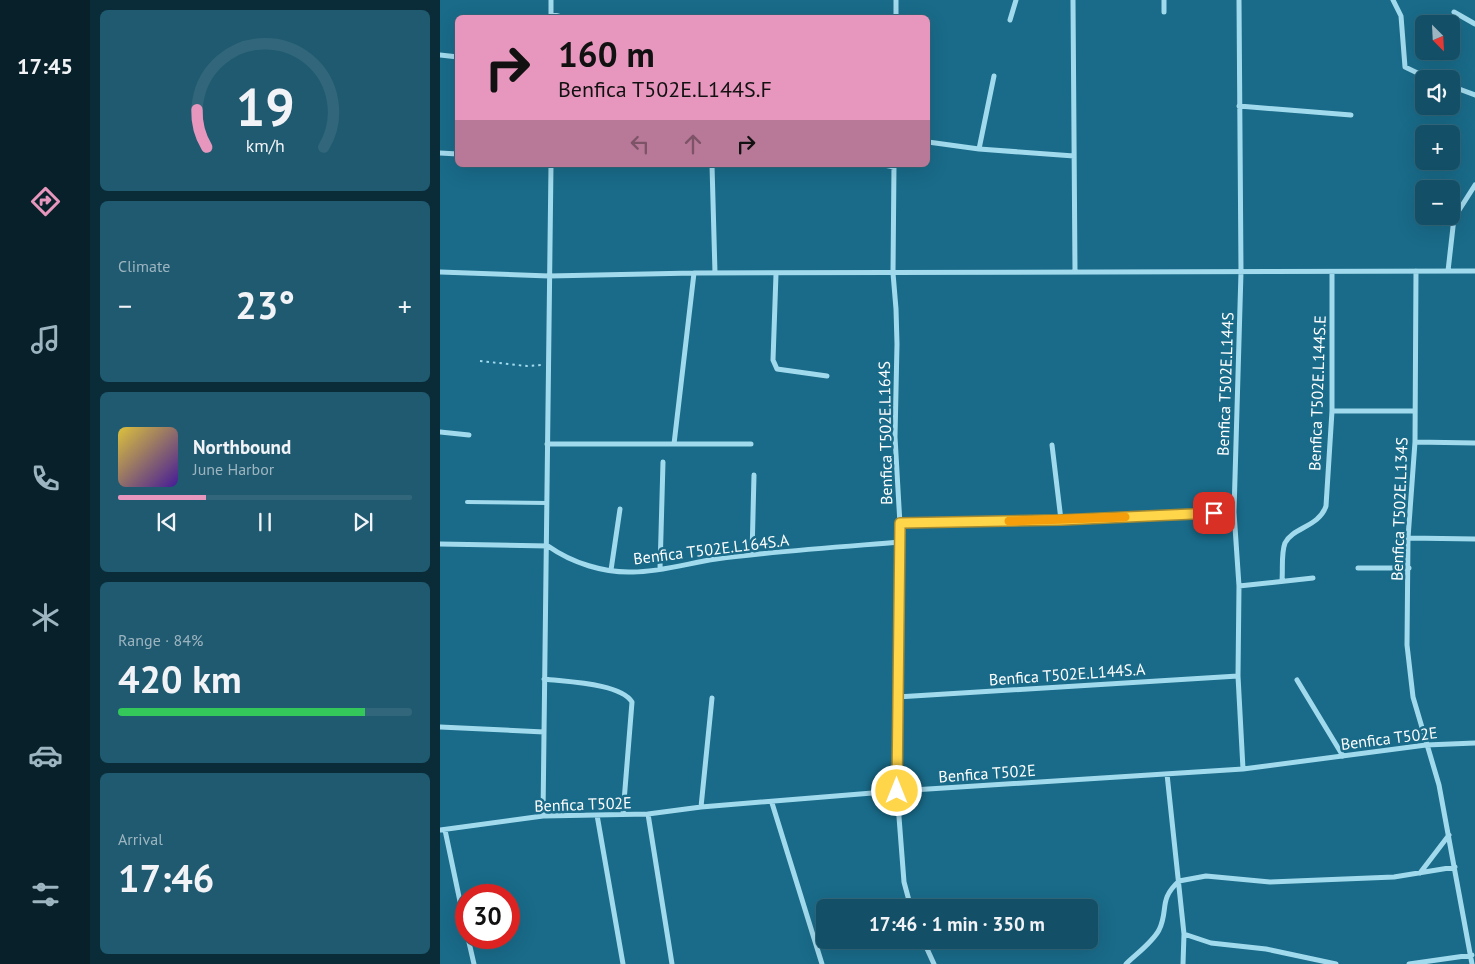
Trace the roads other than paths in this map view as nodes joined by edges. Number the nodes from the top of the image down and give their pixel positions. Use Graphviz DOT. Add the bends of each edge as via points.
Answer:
graph roads {
  1 [pos="551,0"];
  2 [pos="896,0"];
  3 [pos="1016,0"];
  4 [pos="1073,0"];
  5 [pos="1164,0"];
  6 [pos="1239,0"];
  7 [pos="1393,0"];
  8 [pos="1164,12"];
  9 [pos="1454,12"];
  10 [pos="551,15"];
  11 [pos="896,15"];
  12 [pos="1010,20"];
  13 [pos="1475,24"];
  14 [pos="440,55"];
  15 [pos="455,56"];
  16 [pos="1415,73"];
  17 [pos="994,76"];
  18 [pos="1460,89"];
  19 [pos="1475,95"];
  20 [pos="1239,106"];
  21 [pos="1351,115"];
  22 [pos="930,142"];
  23 [pos="978,149"];
  24 [pos="440,153"];
  25 [pos="455,154"];
  26 [pos="1074,156"];
  27 [pos="551,167"];
  28 [pos="712,167"];
  29 [pos="894,167"];
  30 [pos="1475,185"];
  31 [pos="1075,271"];
  32 [pos="1416,271"];
  33 [pos="1448,271"];
  34 [pos="1475,271"];
  35 [pos="440,272"];
  36 [pos="1241,272"];
  37 [pos="1332,272"];
  38 [pos="694,273"];
  39 [pos="715,273"];
  40 [pos="892,273"];
  41 [pos="776,274"];
  42 [pos="548,276"];
  43 [pos="827,376"];
  44 [pos="1332,411"];
  45 [pos="1414,411"];
  46 [pos="440,432"];
  47 [pos="469,435"];
  48 [pos="1415,442"];
  49 [pos="1475,443"];
  50 [pos="547,444"];
  51 [pos="674,444"];
  52 [pos="751,444"];
  53 [pos="1052,444"];
  54 [pos="663,462"];
  55 [pos="754,475"];
  56 [pos="467,502"];
  57 [pos="547,503"];
  58 [pos="620,509"];
  59 [pos="1234,512"];
  60 [pos="1061,520"];
  61 [pos="900,523"];
  62 [pos="1408,538"];
  63 [pos="1475,539"];
  64 [pos="901,542"];
  65 [pos="440,544"];
  66 [pos="548,546"];
  67 [pos="752,555"];
  68 [pos="1358,568"];
  69 [pos="1409,568"];
  70 [pos="660,569"];
  71 [pos="611,570"];
  72 [pos="1313,578"];
  73 [pos="1282,580"];
  74 [pos="1239,586"];
  75 [pos="1238,676"];
  76 [pos="544,680"];
  77 [pos="1297,680"];
  78 [pos="897,697"];
  79 [pos="712,698"];
  80 [pos="440,727"];
  81 [pos="544,732"];
  82 [pos="1475,743"];
  83 [pos="1426,746"];
  84 [pos="1343,756"];
  85 [pos="1243,769"];
  86 [pos="1167,774"];
  87 [pos="897,791"];
  88 [pos="772,803"];
  89 [pos="701,807"];
  90 [pos="623,814"];
  91 [pos="648,814"];
  92 [pos="598,815"];
  93 [pos="543,816"];
  94 [pos="442,830"];
  95 [pos="1449,834"];
  96 [pos="1455,867"];
  97 [pos="1419,873"];
  98 [pos="1179,881"];
  99 [pos="455,884"];
  100 [pos="909,899"];
  101 [pos="1184,934"];
  102 [pos="471,949"];
  103 [pos="927,949"];
  104 [pos="1472,955"];
  105 [pos="474,964"];
  106 [pos="623,964"];
  107 [pos="672,964"];
  108 [pos="822,964"];
  109 [pos="934,964"];
  110 [pos="1126,964"];
  111 [pos="1183,964"];
  112 [pos="1336,964"];
  113 [pos="1409,964"];
  114 [pos="1472,964"];
  1 -- 10 [label="street"];
  2 -- 11 [label="street"];
  3 -- 12 [label="street"];
  4 -- 26 [label="street"];
  5 -- 8 [label="street"];
  6 -- 20 [label="street, Benfica T502E.L144S"];
  7 -- 16 [label="street" via="1401,16 1405,67"];
  9 -- 13 [label="street"];
  14 -- 15 [label="street"];
  17 -- 23 [label="street"];
  18 -- 19 [label="street"];
  20 -- 21 [label="street"];
  20 -- 36 [label="street, Benfica T502E.L144S"];
  22 -- 23 [label="street"];
  23 -- 26 [label="street"];
  24 -- 25 [label="street"];
  26 -- 31 [label="street"];
  27 -- 42 [label="street"];
  28 -- 39 [label="street"];
  29 -- 40 [label="street, Benfica T502E.L164S"];
  30 -- 33 [label="street" via="1454,218"];
  31 -- 36 [label="street"];
  31 -- 40 [label="street"];
  32 -- 33 [label="street"];
  32 -- 37 [label="street"];
  32 -- 45 [label="street, Benfica T502E.L134S"];
  33 -- 34 [label="street"];
  35 -- 42 [label="street"];
  36 -- 37 [label="street"];
  36 -- 59 [label="street, Benfica T502E.L144S"];
  37 -- 44 [label="street, Benfica T502E.L144S.E"];
  38 -- 39 [label="street"];
  38 -- 42 [label="street"];
  38 -- 51 [label="street"];
  39 -- 41 [label="street"];
  40 -- 41 [label="street"];
  40 -- 61 [label="street, Benfica T502E.L164S" via="896,309 894,437"];
  41 -- 43 [label="street" via="773,360 777,369"];
  42 -- 50 [label="street"];
  44 -- 45 [label="street"];
  44 -- 73 [label="street, Benfica T502E.L144S.E" via="1326,506 1323,515 1284,545"];
  45 -- 48 [label="street, Benfica T502E.L134S"];
  46 -- 47 [label="street"];
  48 -- 49 [label="street"];
  48 -- 62 [label="street, Benfica T502E.L134S"];
  50 -- 51 [label="street"];
  50 -- 57 [label="street"];
  51 -- 52 [label="street"];
  53 -- 60 [label="street"];
  54 -- 70 [label="street"];
  55 -- 67 [label="street"];
  56 -- 57 [label="lane"];
  57 -- 66 [label="street"];
  58 -- 71 [label="street"];
  59 -- 60 [label="street"];
  59 -- 74 [label="street, Benfica T502E.L144S"];
  60 -- 61 [label="street"];
  61 -- 64 [label="street, Benfica T502E.L164S"];
  62 -- 63 [label="street"];
  62 -- 69 [label="street, Benfica T502E.L134S"];
  64 -- 67 [label="street, Benfica T502E.L164S.A"];
  64 -- 78 [label="street, Benfica T502E.L164S"];
  65 -- 66 [label="street, Benfica T502E.L164S.A"];
  66 -- 71 [label="street, Benfica T502E.L164S.A" via="562,556"];
  66 -- 76 [label="street"];
  67 -- 70 [label="street, Benfica T502E.L164S.A"];
  68 -- 69 [label="street"];
  69 -- 83 [label="street, Benfica T502E.L134S" via="1407,645 1413,697"];
  70 -- 71 [label="street, Benfica T502E.L164S.A"];
  72 -- 73 [label="street"];
  73 -- 74 [label="street"];
  74 -- 75 [label="street, Benfica T502E.L144S"];
  75 -- 78 [label="street, Benfica T502E.L144S.A"];
  75 -- 85 [label="street, Benfica T502E.L144S"];
  76 -- 81 [label="street"];
  76 -- 90 [label="street" via="610,688 628,695 632,702"];
  77 -- 84 [label="street"];
  78 -- 87 [label="street, Benfica T502E.L164S"];
  79 -- 89 [label="street"];
  80 -- 81 [label="street"];
  81 -- 93 [label="street"];
  82 -- 83 [label="street, Benfica T502E"];
  83 -- 84 [label="street, Benfica T502E"];
  83 -- 95 [label="street, Benfica T502E.L134S" via="1439,785"];
  84 -- 85 [label="street, Benfica T502E"];
  85 -- 86 [label="street, Benfica T502E"];
  86 -- 87 [label="street, Benfica T502E"];
  86 -- 98 [label="street"];
  87 -- 88 [label="street, Benfica T502E"];
  87 -- 100 [label="street, Benfica T502E.L164S" via="904,882"];
  88 -- 89 [label="street, Benfica T502E"];
  88 -- 108 [label="street"];
  89 -- 91 [label="street, Benfica T502E"];
  90 -- 91 [label="street, Benfica T502E"];
  90 -- 92 [label="street, Benfica T502E"];
  91 -- 107 [label="street"];
  92 -- 93 [label="street, Benfica T502E"];
  92 -- 106 [label="street"];
  93 -- 94 [label="street, Benfica T502E"];
  94 -- 99 [label="street"];
  95 -- 96 [label="street, Benfica T502E.L134S"];
  95 -- 97 [label="street"];
  96 -- 97 [label="street"];
  96 -- 104 [label="street, Benfica T502E.L134S"];
  97 -- 98 [label="street" via="1270,882 1206,876"];
  98 -- 101 [label="street"];
  98 -- 110 [label="street" via="1165,897 1162,922 1156,934"];
  101 -- 111 [label="street"];
  101 -- 112 [label="street" via="1211,943 1266,949"];
  102 -- 105 [label="street"];
  103 -- 109 [label="street"];
  104 -- 113 [label="street"];
  104 -- 114 [label="street, Benfica T502E.L134S"];
}
